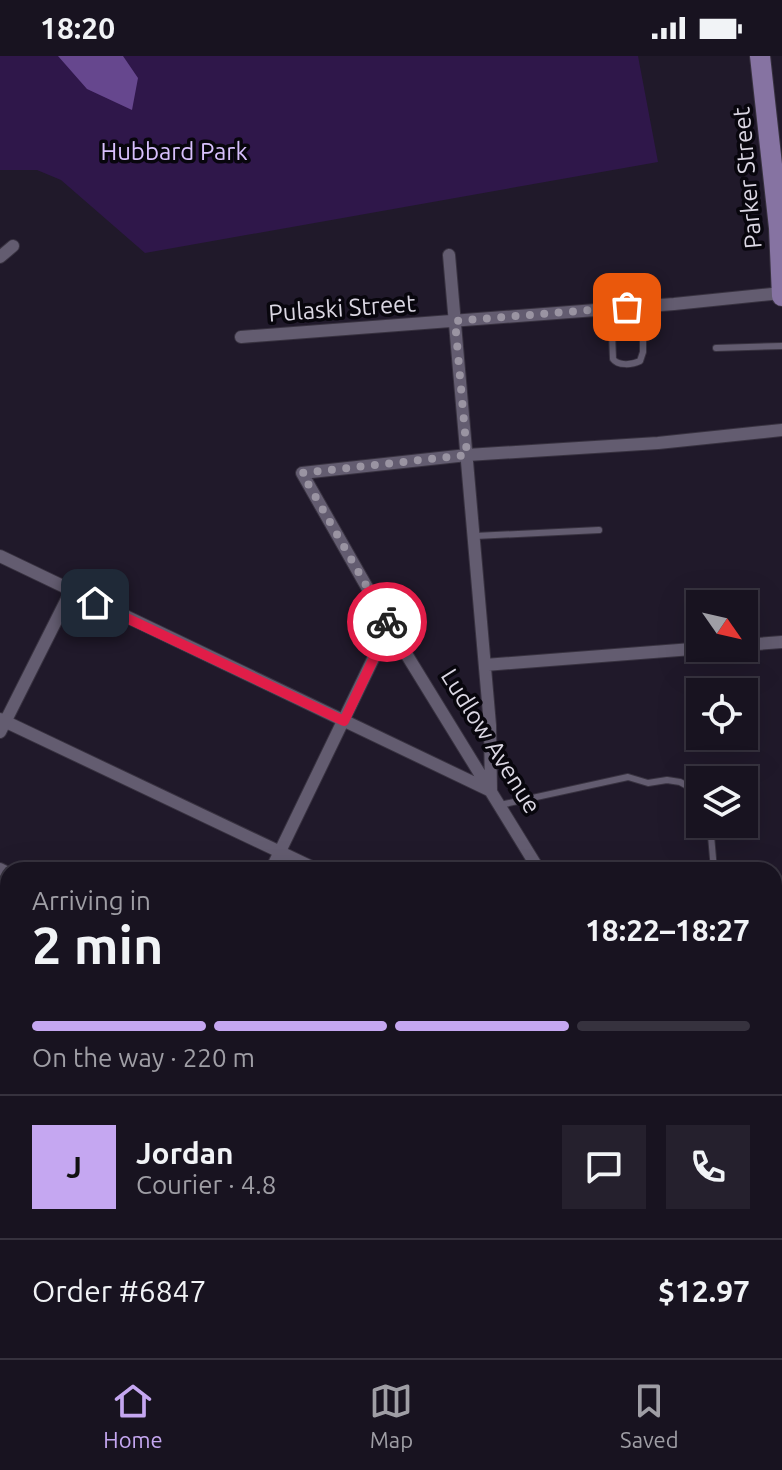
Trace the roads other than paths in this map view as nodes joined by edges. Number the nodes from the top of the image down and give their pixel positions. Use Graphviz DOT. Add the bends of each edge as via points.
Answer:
graph roads {
  1 [pos="760,56"];
  2 [pos="13,246"];
  3 [pos="449,255"];
  4 [pos="0,257"];
  5 [pos="782,294"];
  6 [pos="643,306"];
  7 [pos="611,308"];
  8 [pos="455,321"];
  9 [pos="241,337"];
  10 [pos="782,346"];
  11 [pos="716,348"];
  12 [pos="782,430"];
  13 [pos="467,455"];
  14 [pos="599,530"];
  15 [pos="475,536"];
  16 [pos="0,556"];
  17 [pos="71,591"];
  18 [pos="389,626"];
  19 [pos="782,642"];
  20 [pos="758,644"];
  21 [pos="686,649"];
  22 [pos="485,665"];
  23 [pos="344,721"];
  24 [pos="2,724"];
  25 [pos="686,785"];
  26 [pos="491,791"];
  27 [pos="500,805"];
  28 [pos="711,838"];
  29 [pos="280,852"];
  30 [pos="275,862"];
  31 [pos="301,862"];
  32 [pos="534,862"];
  33 [pos="713,862"];
  1 -- 5 [label="main road, Parker Street"];
  2 -- 4 [label="street"];
  3 -- 8 [label="street"];
  5 -- 6 [label="street, Pulaski Street"];
  6 -- 7 [label="street, Pulaski Street"];
  6 -- 7 [label="lane" via="643,357 636,363 613,359"];
  7 -- 8 [label="street, Pulaski Street"];
  8 -- 9 [label="street, Pulaski Street"];
  8 -- 13 [label="street"];
  10 -- 11 [label="lane"];
  12 -- 13 [label="street"];
  13 -- 15 [label="street"];
  13 -- 18 [label="street, Ludlow Avenue" via="302,473"];
  14 -- 15 [label="lane"];
  15 -- 22 [label="street"];
  16 -- 17 [label="street"];
  17 -- 23 [label="street"];
  17 -- 24 [label="street"];
  18 -- 23 [label="street"];
  18 -- 26 [label="street, Ludlow Avenue"];
  19 -- 20 [label="street"];
  21 -- 22 [label="street"];
  22 -- 26 [label="street"];
  23 -- 26 [label="street"];
  23 -- 29 [label="street"];
  24 -- 29 [label="street"];
  25 -- 27 [label="lane" via="628,777"];
  26 -- 27 [label="street, Ludlow Avenue"];
  27 -- 32 [label="street, Ludlow Avenue"];
  28 -- 33 [label="lane"];
  29 -- 30 [label="street"];
  29 -- 31 [label="street"];
}
